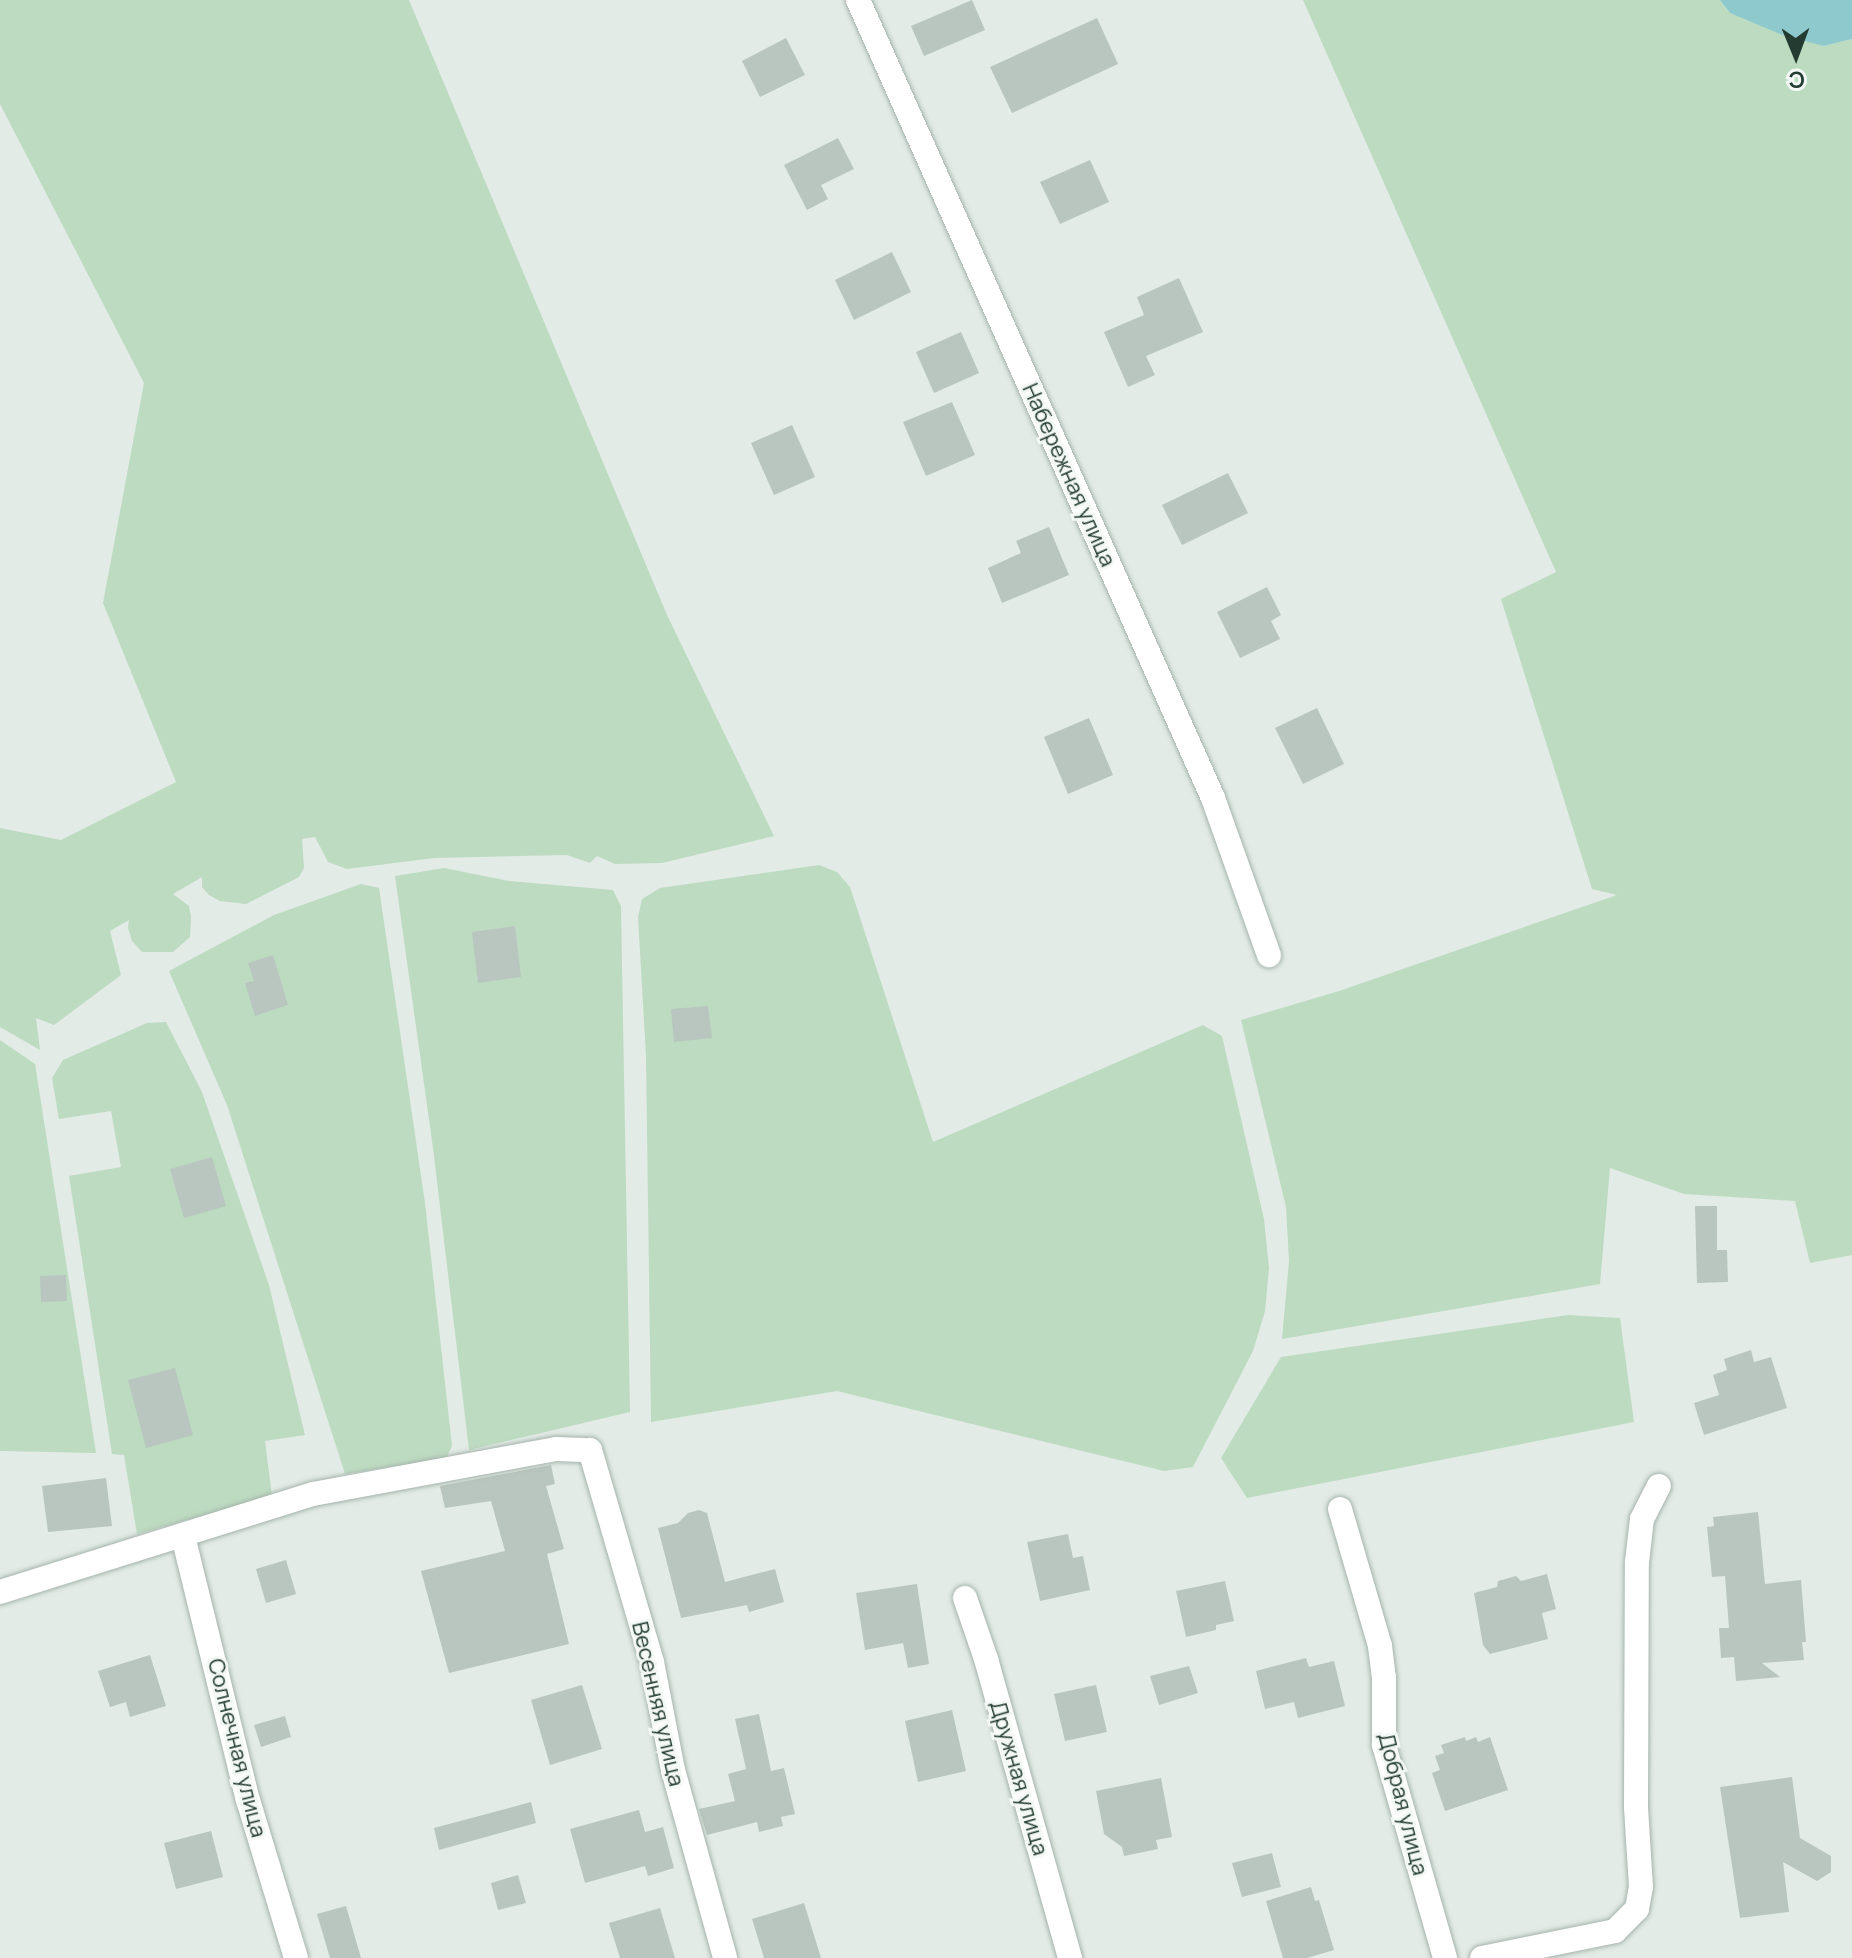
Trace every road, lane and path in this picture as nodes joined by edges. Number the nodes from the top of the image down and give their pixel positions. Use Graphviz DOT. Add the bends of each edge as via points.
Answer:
graph roads {
  1 [pos="858,0"];
  2 [pos="1269,955"];
  3 [pos="1659,1486"];
  4 [pos="1340,1509"];
  5 [pos="183,1536"];
  6 [pos="0,1592"];
  7 [pos="965,1598"];
  8 [pos="296,1958"];
  9 [pos="725,1958"];
  10 [pos="1070,1958"];
  11 [pos="1445,1958"];
  12 [pos="1482,1958"];
  1 -- 2 [label="street, Набережная улица" via="1213,798"];
  3 -- 12 [label="street" via="1642,1519 1637,1562 1637,1909 1615,1931"];
  4 -- 11 [label="street, Добрая улица" via="1380,1646 1384,1745"];
  5 -- 6 [label="street"];
  5 -- 8 [label="street, Солнечная улица" via="244,1786"];
  5 -- 9 [label="street, Весенняя улица" via="313,1494 556,1449 590,1450 652,1662 676,1784"];
  7 -- 10 [label="street, Дружная улица"];
}
